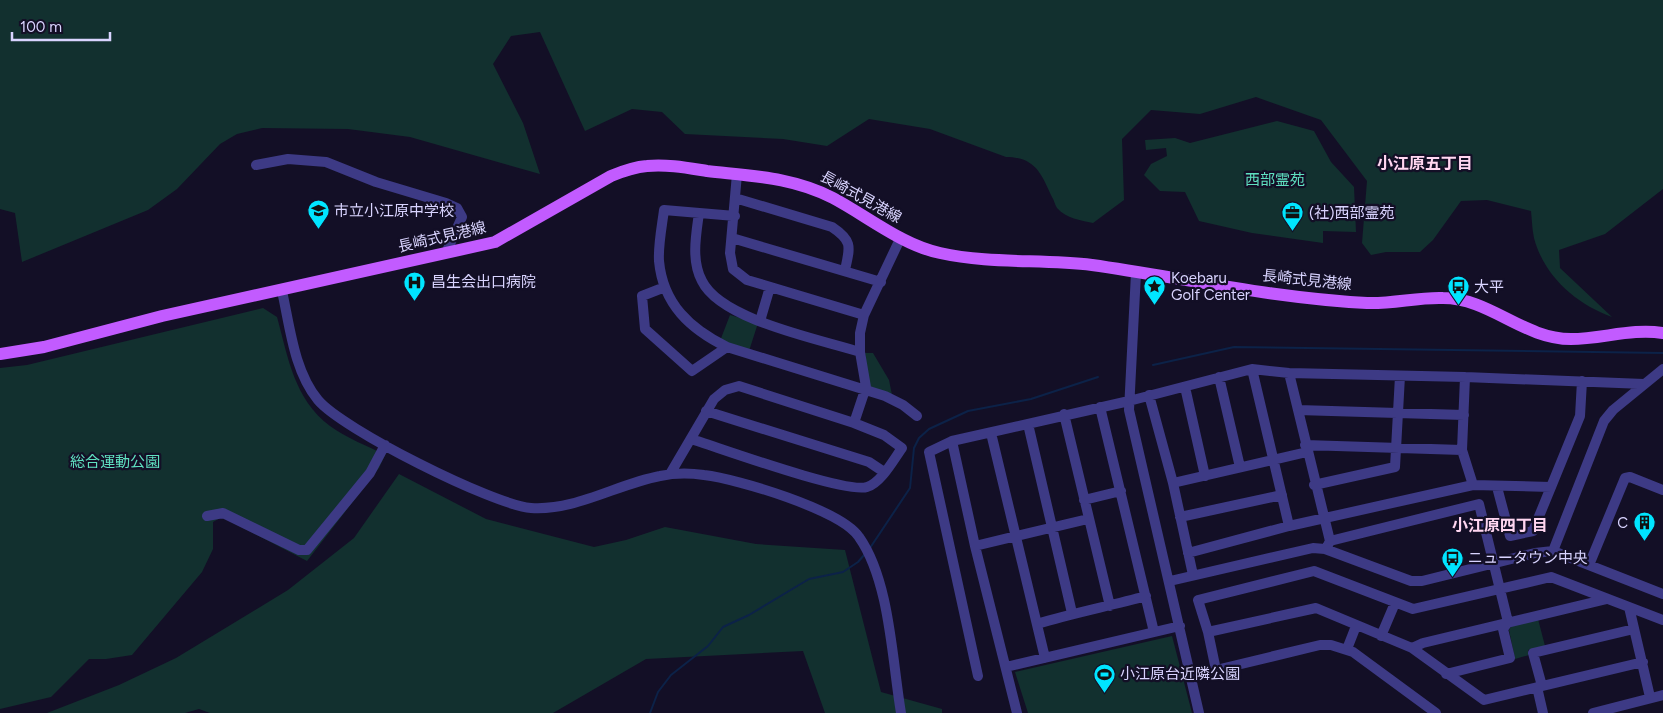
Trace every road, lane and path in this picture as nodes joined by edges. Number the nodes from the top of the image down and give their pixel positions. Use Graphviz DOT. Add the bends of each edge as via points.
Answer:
graph roads {
  1 [pos="256,164"];
  2 [pos="737,174"];
  3 [pos="735,198"];
  4 [pos="698,213"];
  5 [pos="735,216"];
  6 [pos="732,238"];
  7 [pos="901,238"];
  8 [pos="446,253"];
  9 [pos="845,270"];
  10 [pos="1136,273"];
  11 [pos="881,282"];
  12 [pos="665,287"];
  13 [pos="770,287"];
  14 [pos="282,291"];
  15 [pos="864,315"];
  16 [pos="760,321"];
  17 [pos="1663,333"];
  18 [pos="727,347"];
  19 [pos="860,352"];
  20 [pos="0,354"];
  21 [pos="1252,369"];
  22 [pos="1663,369"];
  23 [pos="1289,373"];
  24 [pos="1400,376"];
  25 [pos="1219,377"];
  26 [pos="1465,377"];
  27 [pos="1582,381"];
  28 [pos="1644,384"];
  29 [pos="1185,387"];
  30 [pos="864,390"];
  31 [pos="1149,394"];
  32 [pos="1129,401"];
  33 [pos="1100,407"];
  34 [pos="1298,410"];
  35 [pos="706,411"];
  36 [pos="1398,413"];
  37 [pos="1064,414"];
  38 [pos="1464,415"];
  39 [pos="917,416"];
  40 [pos="854,423"];
  41 [pos="1028,424"];
  42 [pos="991,433"];
  43 [pos="691,439"];
  44 [pos="952,441"];
  45 [pos="385,445"];
  46 [pos="1306,448"];
  47 [pos="1397,448"];
  48 [pos="1462,450"];
  49 [pos="1274,461"];
  50 [pos="1240,467"];
  51 [pos="884,472"];
  52 [pos="670,474"];
  53 [pos="1205,476"];
  54 [pos="1173,483"];
  55 [pos="1314,485"];
  56 [pos="1473,485"];
  57 [pos="1497,487"];
  58 [pos="1551,487"];
  59 [pos="1663,490"];
  60 [pos="1121,491"];
  61 [pos="1282,495"];
  62 [pos="1084,500"];
  63 [pos="207,516"];
  64 [pos="1180,518"];
  65 [pos="1088,519"];
  66 [pos="1324,520"];
  67 [pos="1289,526"];
  68 [pos="1053,527"];
  69 [pos="1016,536"];
  70 [pos="1327,545"];
  71 [pos="975,546"];
  72 [pos="1553,551"];
  73 [pos="1188,554"];
  74 [pos="1494,565"];
  75 [pos="1589,565"];
  76 [pos="1193,575"];
  77 [pos="1170,581"];
  78 [pos="1500,588"];
  79 [pos="1663,594"];
  80 [pos="1146,596"];
  81 [pos="1607,599"];
  82 [pos="1396,603"];
  83 [pos="1110,606"];
  84 [pos="1629,608"];
  85 [pos="1072,613"];
  86 [pos="1663,620"];
  87 [pos="1508,622"];
  88 [pos="1037,624"];
  89 [pos="1180,626"];
  90 [pos="1356,626"];
  91 [pos="1634,629"];
  92 [pos="1154,632"];
  93 [pos="1208,632"];
  94 [pos="1382,636"];
  95 [pos="1412,648"];
  96 [pos="1347,649"];
  97 [pos="1045,658"];
  98 [pos="1643,662"];
  99 [pos="1006,667"];
  100 [pos="1216,670"];
  101 [pos="1446,674"];
  102 [pos="978,676"];
  103 [pos="1191,676"];
  104 [pos="1539,686"];
  105 [pos="1663,694"];
  106 [pos="1650,698"];
  107 [pos="1424,709"];
  108 [pos="901,713"];
  109 [pos="1017,713"];
  110 [pos="1199,713"];
  111 [pos="1436,713"];
  112 [pos="1542,713"];
  113 [pos="1593,713"];
  1 -- 8 [label="street" via="288,159 326,162 457,208 462,217"];
  2 -- 3 [label="street"];
  2 -- 7 [label="main road, 長崎式見港線" via="803,184"];
  2 -- 8 [label="main road, 長崎式見港線" via="664,166 628,170 611,176 495,242"];
  3 -- 5 [label="street"];
  3 -- 9 [label="street" via="832,227 845,235 850,247"];
  4 -- 5 [label="street"];
  4 -- 12 [label="street" via="664,210 659,260"];
  4 -- 16 [label="street" via="696,264 702,282 718,302"];
  5 -- 6 [label="street"];
  6 -- 9 [label="street"];
  6 -- 13 [label="street" via="730,253 734,269 747,280"];
  7 -- 10 [label="main road, 長崎式見港線" via="936,253 972,259 1052,261"];
  7 -- 11 [label="street"];
  8 -- 14 [label="main road, 長崎式見港線"];
  9 -- 11 [label="street"];
  10 -- 17 [label="main road, 長崎式見港線" via="1335,300 1384,303 1444,298 1469,301 1536,332 1562,338 1647,330"];
  10 -- 32 [label="street"];
  11 -- 15 [label="street"];
  12 -- 18 [label="street" via="686,320 703,335"];
  12 -- 18 [label="street" via="642,296 645,329 692,371"];
  13 -- 15 [label="street"];
  13 -- 16 [label="street"];
  14 -- 20 [label="main road, 長崎式見港線" via="162,316 44,347"];
  14 -- 45 [label="street" via="297,357 310,388 333,414"];
  15 -- 19 [label="street"];
  16 -- 19 [label="street"];
  18 -- 30 [label="street"];
  19 -- 30 [label="street"];
  21 -- 23 [label="street"];
  21 -- 25 [label="street"];
  21 -- 49 [label="street"];
  22 -- 28 [label="street"];
  23 -- 24 [label="street"];
  23 -- 34 [label="street"];
  24 -- 26 [label="street"];
  24 -- 36 [label="street"];
  25 -- 29 [label="street"];
  25 -- 50 [label="street"];
  26 -- 27 [label="street"];
  26 -- 38 [label="street"];
  27 -- 28 [label="street"];
  27 -- 58 [label="street" via="1580,416"];
  28 -- 72 [label="street" via="1604,421"];
  29 -- 31 [label="street"];
  29 -- 53 [label="street"];
  30 -- 39 [label="street" via="903,405"];
  30 -- 40 [label="street"];
  31 -- 32 [label="street"];
  31 -- 54 [label="street"];
  32 -- 33 [label="street"];
  32 -- 77 [label="street" via="1146,489"];
  33 -- 37 [label="street"];
  33 -- 60 [label="street"];
  34 -- 36 [label="street"];
  34 -- 46 [label="street"];
  35 -- 40 [label="street" via="714,399 739,386"];
  35 -- 43 [label="street"];
  35 -- 51 [label="street" via="870,462"];
  36 -- 38 [label="street"];
  36 -- 47 [label="street"];
  37 -- 41 [label="street"];
  37 -- 62 [label="street"];
  38 -- 48 [label="street"];
  40 -- 51 [label="street" via="884,435 902,448"];
  41 -- 42 [label="street"];
  41 -- 68 [label="street"];
  42 -- 44 [label="street"];
  42 -- 69 [label="street"];
  43 -- 51 [label="street" via="849,488 870,487"];
  43 -- 52 [label="street"];
  44 -- 71 [label="street"];
  44 -- 102 [label="street" via="929,452"];
  45 -- 52 [label="street" via="482,493 532,508 566,505 641,480"];
  45 -- 63 [label="street" via="370,474 307,550 300,550 223,513"];
  46 -- 47 [label="street"];
  46 -- 49 [label="street"];
  46 -- 55 [label="street"];
  47 -- 48 [label="street"];
  47 -- 55 [label="street" via="1395,467"];
  48 -- 56 [label="street"];
  49 -- 50 [label="street"];
  49 -- 61 [label="street"];
  50 -- 53 [label="street"];
  52 -- 108 [label="street" via="706,475 764,490 821,509 858,534 877,572"];
  53 -- 54 [label="street"];
  54 -- 64 [label="street"];
  55 -- 66 [label="street"];
  56 -- 57 [label="street"];
  56 -- 66 [label="street"];
  57 -- 58 [label="street"];
  57 -- 58 [label="street" via="1510,536 1533,531"];
  59 -- 75 [label="street" via="1625,478"];
  60 -- 62 [label="street"];
  60 -- 80 [label="street"];
  61 -- 64 [label="street"];
  61 -- 67 [label="street"];
  62 -- 65 [label="street"];
  64 -- 73 [label="street"];
  65 -- 68 [label="street"];
  65 -- 83 [label="street"];
  66 -- 67 [label="street"];
  66 -- 70 [label="street"];
  67 -- 73 [label="street"];
  68 -- 69 [label="street"];
  68 -- 85 [label="street"];
  69 -- 71 [label="street"];
  69 -- 88 [label="street"];
  70 -- 74 [label="street" via="1411,582"];
  70 -- 74 [label="street" via="1479,504"];
  70 -- 76 [label="street"];
  71 -- 99 [label="street"];
  72 -- 74 [label="street"];
  72 -- 75 [label="street"];
  73 -- 76 [label="street"];
  74 -- 78 [label="street"];
  75 -- 79 [label="street"];
  76 -- 77 [label="street"];
  77 -- 89 [label="street"];
  78 -- 81 [label="street" via="1551,577"];
  78 -- 82 [label="street" via="1413,609"];
  78 -- 87 [label="street"];
  80 -- 83 [label="street"];
  80 -- 92 [label="street"];
  81 -- 84 [label="street"];
  81 -- 87 [label="street"];
  82 -- 93 [label="street" via="1314,571 1198,600"];
  82 -- 94 [label="street"];
  83 -- 85 [label="street"];
  84 -- 86 [label="street"];
  84 -- 91 [label="street"];
  85 -- 88 [label="street"];
  87 -- 95 [label="street"];
  87 -- 101 [label="street" via="1503,629 1510,658"];
  88 -- 97 [label="street"];
  89 -- 92 [label="street"];
  89 -- 103 [label="street"];
  90 -- 93 [label="street" via="1316,608 1309,608"];
  90 -- 94 [label="street"];
  90 -- 96 [label="street"];
  91 -- 98 [label="street"];
  91 -- 104 [label="street" via="1533,653"];
  92 -- 97 [label="street"];
  93 -- 100 [label="street"];
  94 -- 95 [label="street"];
  95 -- 101 [label="street"];
  96 -- 100 [label="street" via="1320,645"];
  96 -- 107 [label="street"];
  97 -- 99 [label="street"];
  98 -- 104 [label="street"];
  98 -- 106 [label="street"];
  99 -- 109 [label="street"];
  100 -- 103 [label="street"];
  101 -- 104 [label="street" via="1484,700"];
  103 -- 110 [label="street"];
  104 -- 112 [label="street"];
  105 -- 106 [label="street"];
  106 -- 113 [label="street"];
  107 -- 111 [label="street"];
}
